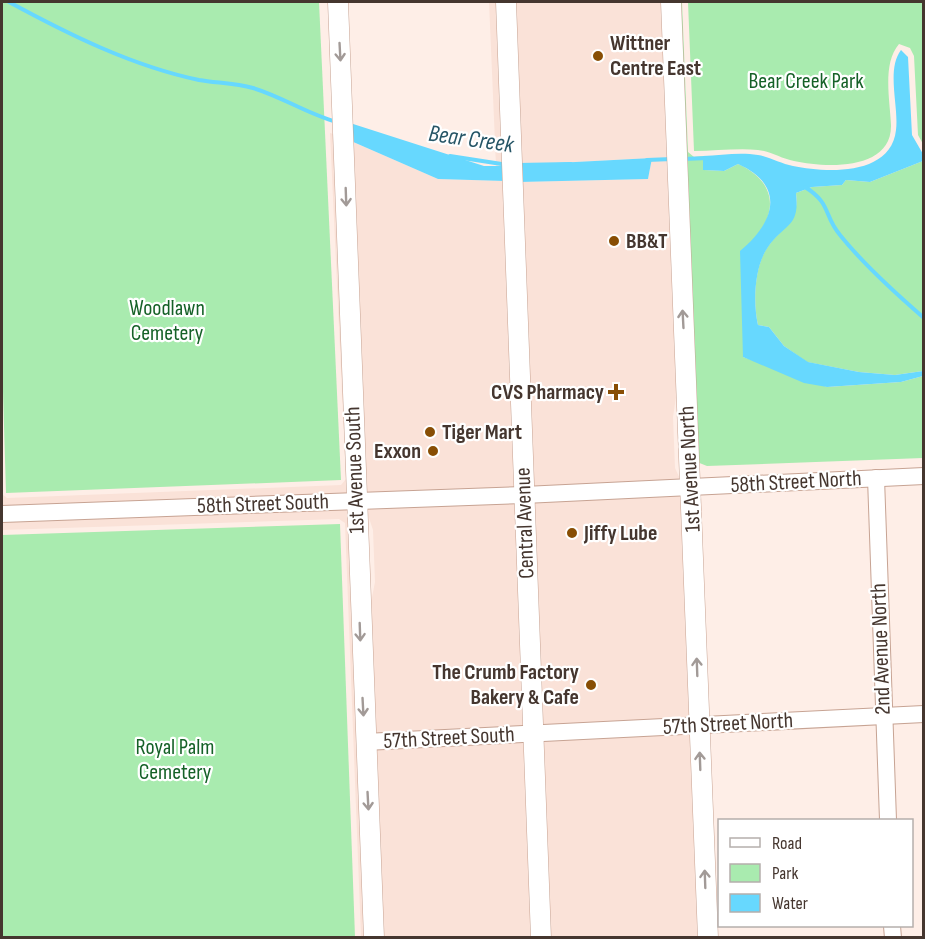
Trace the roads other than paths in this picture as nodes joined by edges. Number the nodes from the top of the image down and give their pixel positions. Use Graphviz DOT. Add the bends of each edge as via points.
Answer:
graph roads {
  1 [pos="338,2"];
  2 [pos="506,2"];
  3 [pos="671,2"];
  4 [pos="924,476"];
  5 [pos="876,478"];
  6 [pos="692,486"];
  7 [pos="524,495"];
  8 [pos="356,500"];
  9 [pos="2,514"];
  10 [pos="924,714"];
  11 [pos="884,716"];
  12 [pos="699,725"];
  13 [pos="533,734"];
  14 [pos="365,742"];
  15 [pos="888,819"];
  16 [pos="374,938"];
  17 [pos="541,938"];
  18 [pos="708,938"];
  1 -- 8 [label="main road, 1st Avenue South, one-way"];
  2 -- 7 [label="main road, Central Avenue"];
  6 -- 3 [label="main road, 1st Avenue North, one-way"];
  4 -- 5 [label="street, 58th Street North"];
  5 -- 6 [label="street, 58th Street North"];
  5 -- 11 [label="street, 2nd Avenue North"];
  6 -- 7 [label="street, 58th Street North"];
  12 -- 6 [label="main road, 1st Avenue North, one-way"];
  7 -- 8 [label="street, 58th Street South"];
  7 -- 13 [label="main road, Central Avenue"];
  8 -- 9 [label="street, 58th Street South"];
  8 -- 14 [label="main road, 1st Avenue South, one-way"];
  10 -- 11 [label="street, 57th Street North"];
  11 -- 12 [label="street, 57th Street North"];
  11 -- 15 [label="street, 2nd Avenue North"];
  12 -- 13 [label="street, 57th Street North"];
  18 -- 12 [label="main road, 1st Avenue North, one-way"];
  13 -- 14 [label="street, 57th Street South"];
  13 -- 17 [label="main road, Central Avenue"];
  14 -- 16 [label="main road, 1st Avenue South, one-way"];
}
